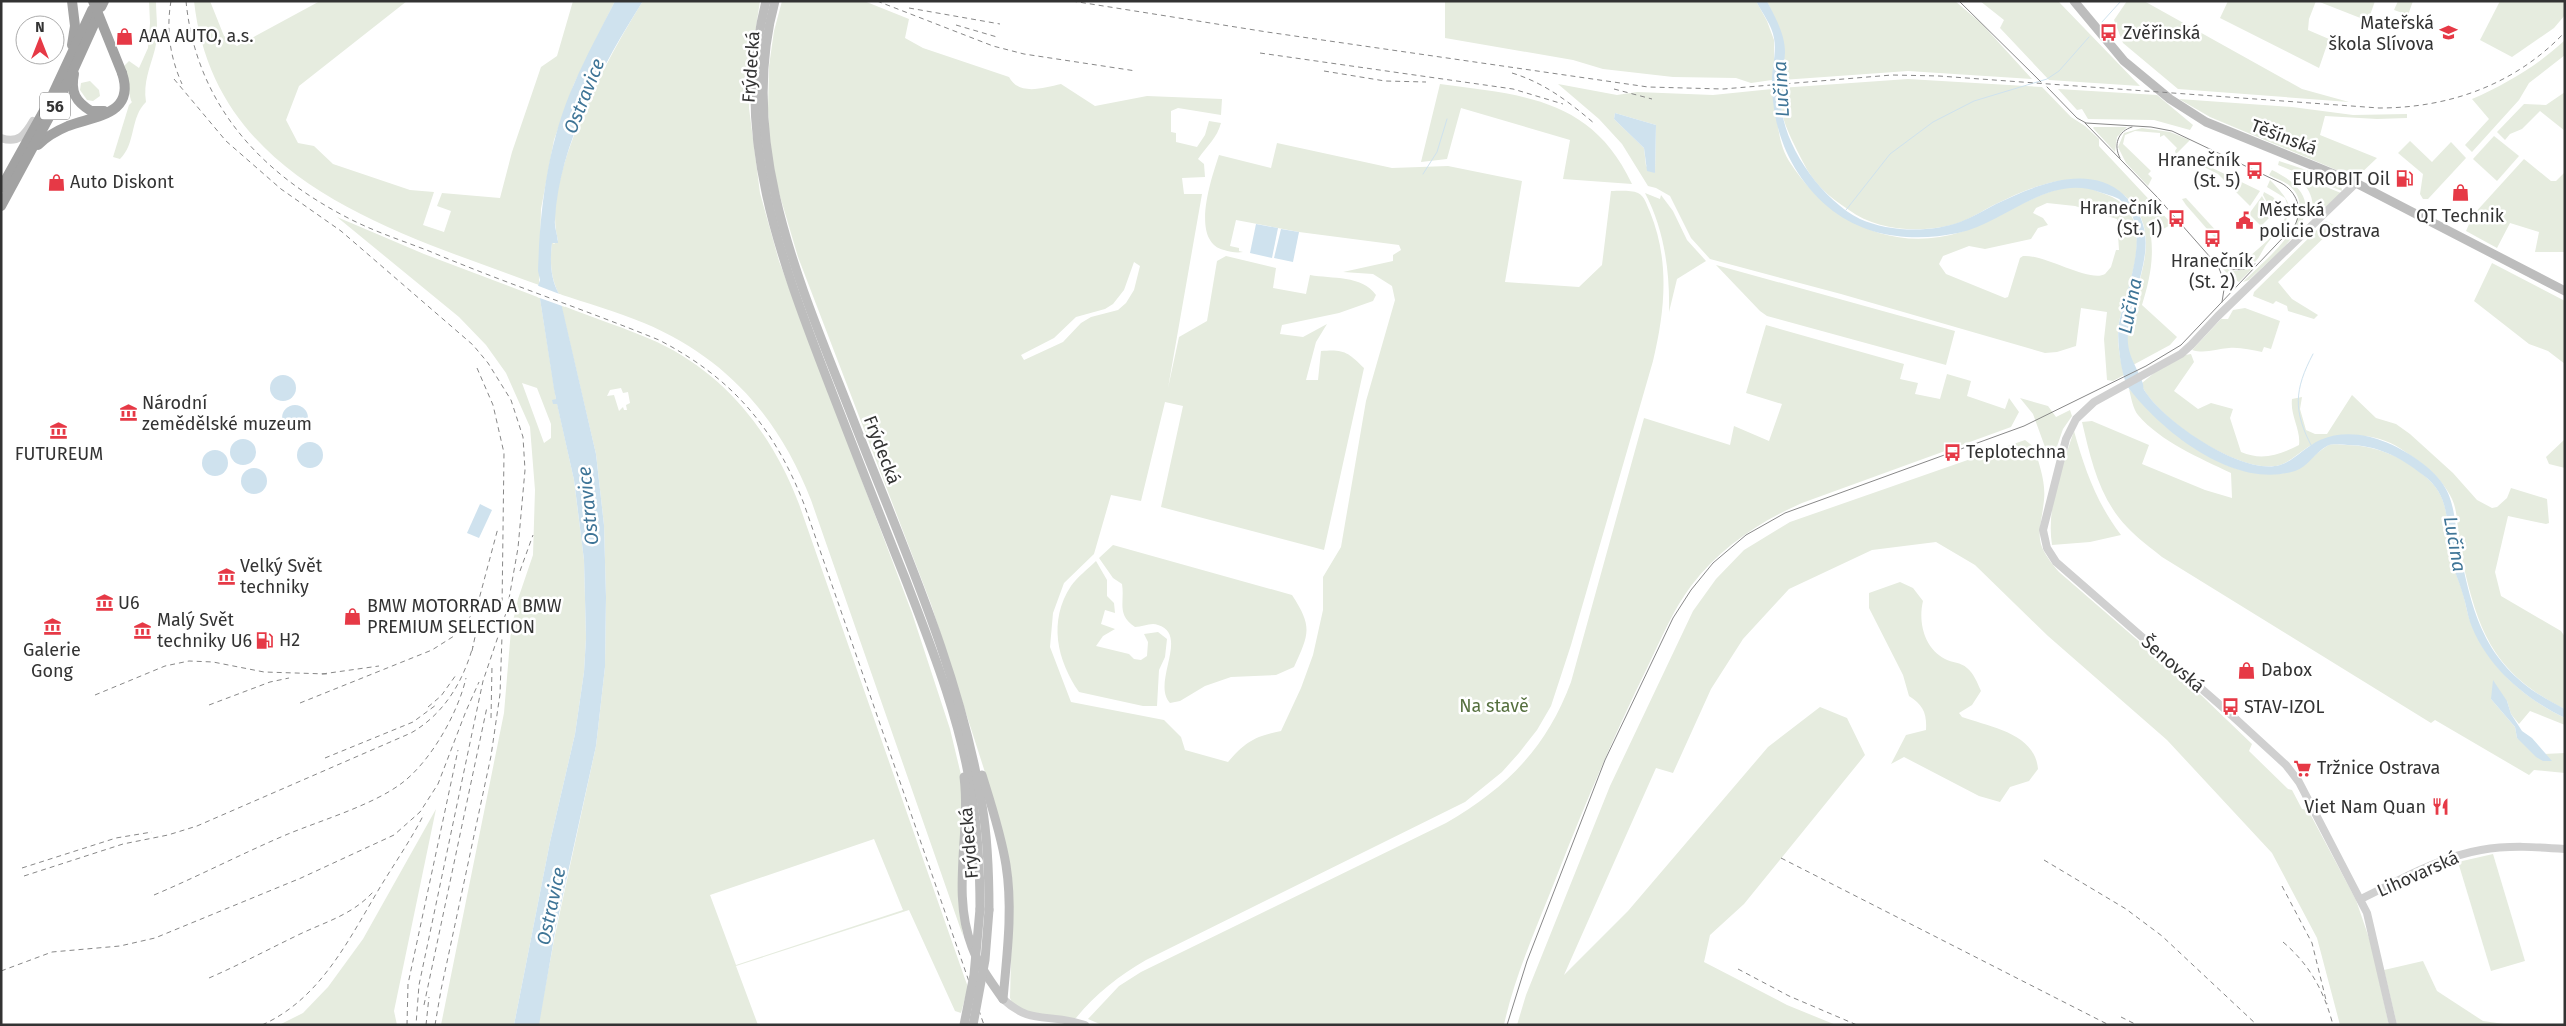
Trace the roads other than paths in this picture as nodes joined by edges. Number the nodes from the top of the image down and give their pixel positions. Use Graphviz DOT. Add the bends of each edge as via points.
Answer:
graph roads {
  1 [pos="72,1"];
  2 [pos="766,1"];
  3 [pos="776,1"];
  4 [pos="2074,1"];
  5 [pos="97,8"];
  6 [pos="74,59"];
  7 [pos="50,100"];
  8 [pos="112,110"];
  9 [pos="1,138"];
  10 [pos="31,153"];
  11 [pos="2356,183"];
  12 [pos="1,188"];
  13 [pos="1,206"];
  14 [pos="2565,292"];
  15 [pos="958,717"];
  16 [pos="2565,849"];
  17 [pos="2361,899"];
  18 [pos="984,910"];
  19 [pos="1003,999"];
  20 [pos="964,1025"];
  21 [pos="973,1025"];
  22 [pos="1085,1025"];
  23 [pos="2393,1025"];
  1 -- 6 [label="highway"];
  2 -- 15 [label="main road, Frýdecká" via="755,61 754,108 758,150 774,225 808,329"];
  3 -- 15 [label="main road, Frýdecká" via="765,61 764,108 766,148 782,223 817,326 925,606"];
  4 -- 11 [label="main road, Těšínská" via="2124,61 2170,99 2224,130"];
  5 -- 6 [label="highway, 56"];
  5 -- 8 [label="highway, bridge" via="125,83 125,93"];
  6 -- 7 [label="highway, 56"];
  6 -- 8 [label="highway" via="72,90 77,100 91,112"];
  6 -- 10 [label="highway, 56"];
  7 -- 9 [label="street" via="42,106 22,137 13,141"];
  7 -- 12 [label="highway, 56"];
  8 -- 10 [label="highway" via="57,130"];
  10 -- 13 [label="highway, 56"];
  11 -- 14 [label="main road, Těšínská"];
  11 -- 17 [label="street, Šenovská" via="2191,345 2101,397 2082,412 2066,439 2043,525 2045,543 2051,556 2075,580 2286,765 2299,782"];
  15 -- 18 [label="main road, Frýdecká" via="972,794"];
  15 -- 19 [label="main road" via="990,800 1006,865 1009,924"];
  15 -- 19 [label="main road" via="964,781 962,905 967,933 977,959"];
  16 -- 17 [label="street, Lihovarská" via="2507,847 2462,854"];
  17 -- 23 [label="street, Šenovská"];
  18 -- 20 [label="main road, bridge"];
  18 -- 21 [label="main road, bridge" via="985,960"];
  19 -- 22 [label="street" via="1015,1014 1027,1020 1067,1020"];
}
